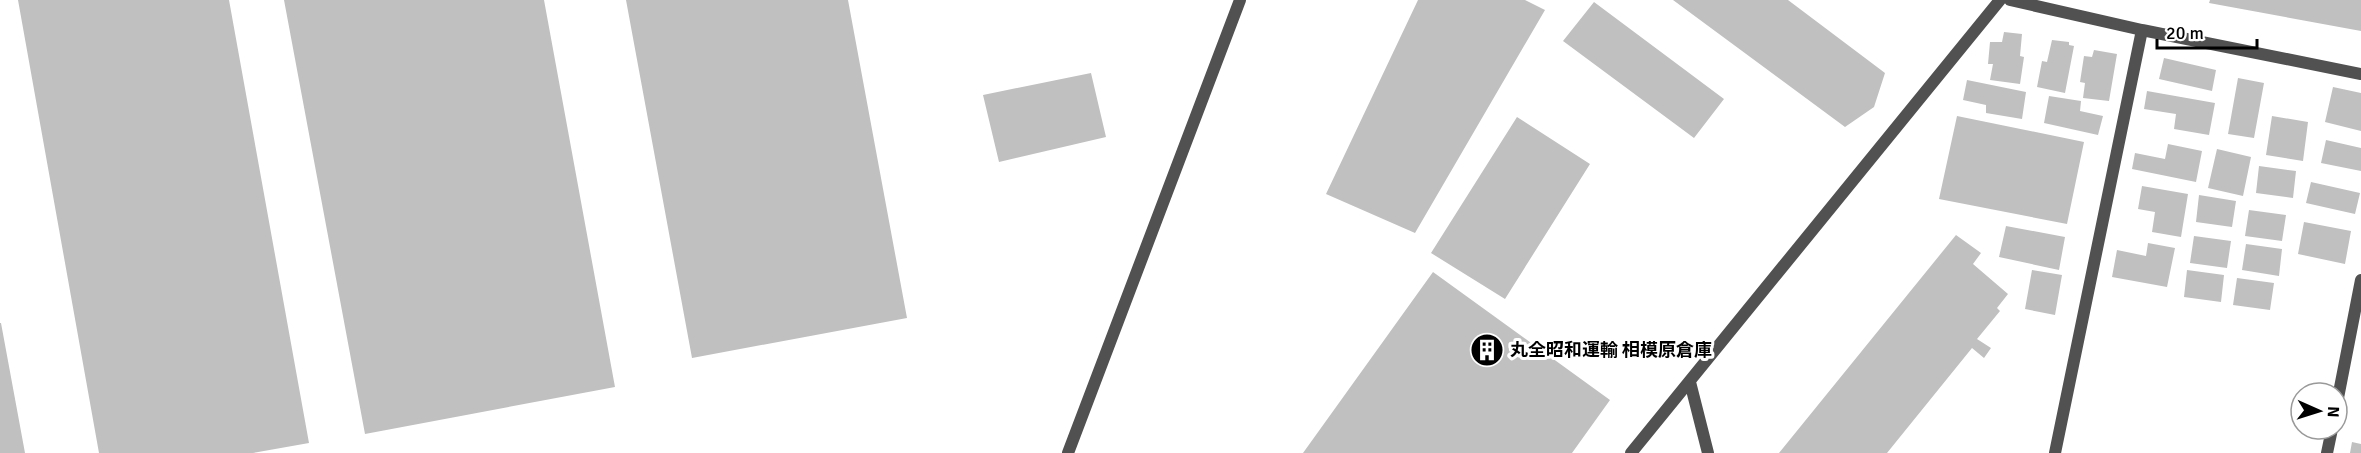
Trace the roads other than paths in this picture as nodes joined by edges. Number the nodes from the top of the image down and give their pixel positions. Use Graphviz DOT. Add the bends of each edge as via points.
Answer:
graph roads {
  1 [pos="1240,0"];
  2 [pos="2000,0"];
  3 [pos="2010,0"];
  4 [pos="2142,30"];
  5 [pos="2361,74"];
  6 [pos="2361,280"];
  7 [pos="2341,381"];
  8 [pos="1690,382"];
  9 [pos="1068,453"];
  10 [pos="1631,453"];
  11 [pos="1708,453"];
  12 [pos="2055,453"];
  1 -- 9 [label="street"];
  2 -- 8 [label="street"];
  3 -- 4 [label="street"];
  4 -- 5 [label="street"];
  4 -- 12 [label="street"];
  6 -- 7 [label="street"];
  8 -- 10 [label="street"];
  8 -- 11 [label="street"];
}
